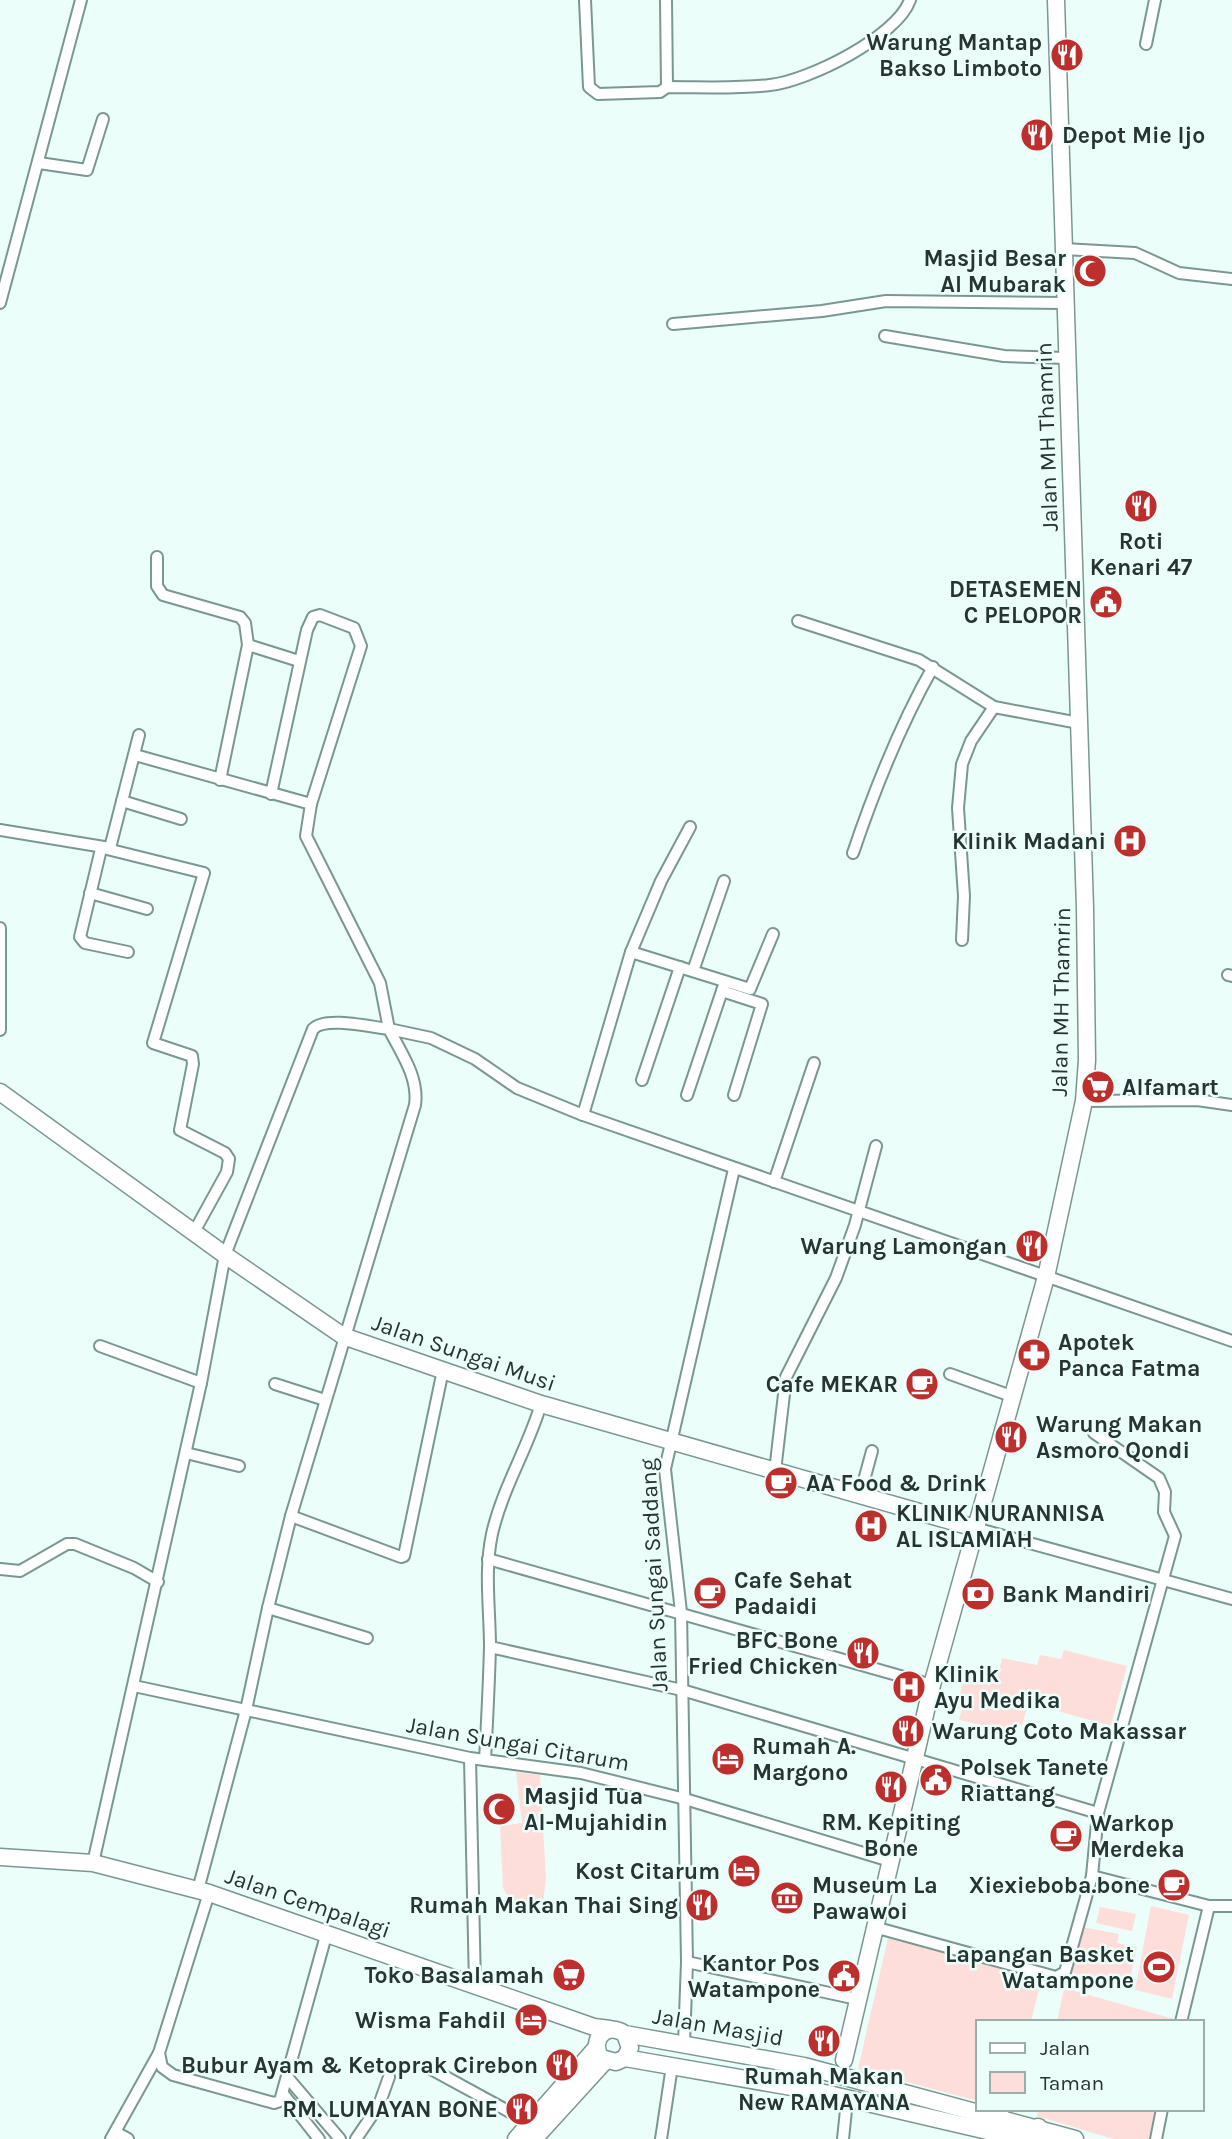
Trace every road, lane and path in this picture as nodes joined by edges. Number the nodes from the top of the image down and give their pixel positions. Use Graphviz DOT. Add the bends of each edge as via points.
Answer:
graph roads {
  1 [pos="81,0"];
  2 [pos="585,0"];
  3 [pos="666,0"];
  4 [pos="910,0"];
  5 [pos="1056,0"];
  6 [pos="1155,0"];
  7 [pos="1146,44"];
  8 [pos="667,88"];
  9 [pos="103,119"];
  10 [pos="39,163"];
  11 [pos="1064,249"];
  12 [pos="1232,279"];
  13 [pos="0,302"];
  14 [pos="1066,303"];
  15 [pos="673,324"];
  16 [pos="885,336"];
  17 [pos="1067,358"];
  18 [pos="157,557"];
  19 [pos="798,621"];
  20 [pos="248,645"];
  21 [pos="299,661"];
  22 [pos="933,667"];
  23 [pos="995,707"];
  24 [pos="1079,723"];
  25 [pos="139,735"];
  26 [pos="135,755"];
  27 [pos="220,780"];
  28 [pos="271,794"];
  29 [pos="122,801"];
  30 [pos="311,804"];
  31 [pos="181,819"];
  32 [pos="690,827"];
  33 [pos="0,830"];
  34 [pos="104,849"];
  35 [pos="853,853"];
  36 [pos="724,881"];
  37 [pos="90,893"];
  38 [pos="147,909"];
  39 [pos="0,928"];
  40 [pos="774,934"];
  41 [pos="962,940"];
  42 [pos="128,952"];
  43 [pos="631,952"];
  44 [pos="680,967"];
  45 [pos="693,971"];
  46 [pos="723,986"];
  47 [pos="388,1029"];
  48 [pos="0,1030"];
  49 [pos="814,1063"];
  50 [pos="642,1080"];
  51 [pos="0,1092"];
  52 [pos="734,1095"];
  53 [pos="687,1096"];
  54 [pos="1083,1101"];
  55 [pos="1232,1105"];
  56 [pos="583,1115"];
  57 [pos="876,1146"];
  58 [pos="734,1169"];
  59 [pos="774,1182"];
  60 [pos="858,1211"];
  61 [pos="194,1232"];
  62 [pos="225,1255"];
  63 [pos="1046,1277"];
  64 [pos="343,1336"];
  65 [pos="1232,1341"];
  66 [pos="100,1346"];
  67 [pos="443,1370"];
  68 [pos="950,1374"];
  69 [pos="201,1383"];
  70 [pos="275,1384"];
  71 [pos="1014,1397"];
  72 [pos="325,1400"];
  73 [pos="541,1404"];
  74 [pos="1094,1433"];
  75 [pos="669,1441"];
  76 [pos="872,1451"];
  77 [pos="186,1453"];
  78 [pos="239,1466"];
  79 [pos="775,1471"];
  80 [pos="860,1496"];
  81 [pos="291,1516"];
  82 [pos="975,1528"];
  83 [pos="488,1559"];
  84 [pos="0,1569"];
  85 [pos="1162,1579"];
  86 [pos="158,1582"];
  87 [pos="1232,1599"];
  88 [pos="268,1608"];
  89 [pos="681,1612"];
  90 [pos="367,1637"];
  91 [pos="490,1647"];
  92 [pos="932,1685"];
  93 [pos="134,1686"];
  94 [pos="682,1690"];
  95 [pos="246,1710"];
  96 [pos="470,1758"];
  97 [pos="485,1760"];
  98 [pos="914,1760"];
  99 [pos="685,1799"];
  100 [pos="1098,1813"];
  101 [pos="0,1857"];
  102 [pos="890,1861"];
  103 [pos="93,1863"];
  104 [pos="1092,1875"];
  105 [pos="204,1891"];
  106 [pos="1209,1906"];
  107 [pos="1232,1906"];
  108 [pos="874,1927"];
  109 [pos="327,1932"];
  110 [pos="687,1962"];
  111 [pos="475,1985"];
  112 [pos="857,1999"];
  113 [pos="1181,2020"];
  114 [pos="605,2040"];
  115 [pos="684,2043"];
  116 [pos="159,2053"];
  117 [pos="625,2058"];
  118 [pos="844,2060"];
  119 [pos="671,2066"];
  120 [pos="430,2069"];
  121 [pos="823,2070"];
  122 [pos="388,2077"];
  123 [pos="288,2078"];
  124 [pos="853,2078"];
  125 [pos="820,2092"];
  126 [pos="285,2095"];
  127 [pos="849,2105"];
  128 [pos="1162,2111"];
  129 [pos="999,2125"];
  130 [pos="532,2131"];
  131 [pos="1036,2134"];
  132 [pos="113,2136"];
  133 [pos="128,2139"];
  134 [pos="319,2139"];
  135 [pos="340,2139"];
  136 [pos="356,2139"];
  137 [pos="516,2139"];
  138 [pos="661,2139"];
  139 [pos="843,2139"];
  140 [pos="1022,2139"];
  141 [pos="1075,2139"];
  142 [pos="1156,2139"];
  1 -- 10 [label="street"];
  2 -- 8 [label="street" via="592,90 598,94 654,93"];
  3 -- 8 [label="street"];
  4 -- 8 [label="street" via="903,14 872,41 793,81"];
  5 -- 11 [label="main road, Jalan MH Thamrin"];
  6 -- 7 [label="street"];
  9 -- 10 [label="street" via="87,170"];
  10 -- 13 [label="street"];
  11 -- 12 [label="street" via="1135,253 1179,274"];
  11 -- 14 [label="main road, Jalan MH Thamrin"];
  14 -- 15 [label="street" via="886,301"];
  14 -- 17 [label="main road, Jalan MH Thamrin"];
  16 -- 17 [label="street" via="1004,356"];
  17 -- 24 [label="main road, Jalan MH Thamrin"];
  18 -- 20 [label="street" via="157,586 163,595 240,617"];
  19 -- 22 [label="street" via="886,646"];
  20 -- 21 [label="street"];
  20 -- 27 [label="street"];
  21 -- 28 [label="street"];
  21 -- 30 [label="street" via="310,621 317,615 350,625 359,635 361,646"];
  22 -- 23 [label="street"];
  22 -- 35 [label="street" via="874,789"];
  23 -- 24 [label="street"];
  23 -- 41 [label="street" via="971,741 962,764 958,808"];
  24 -- 54 [label="main road, Jalan MH Thamrin" via="1087,1060"];
  25 -- 26 [label="street"];
  26 -- 27 [label="street"];
  26 -- 29 [label="street"];
  27 -- 28 [label="street"];
  28 -- 30 [label="street"];
  29 -- 31 [label="street"];
  29 -- 34 [label="street" via="113,845"];
  30 -- 47 [label="street" via="306,836 380,983"];
  32 -- 43 [label="street"];
  33 -- 34 [label="street"];
  34 -- 37 [label="street"];
  34 -- 61 [label="street" via="204,873 153,1043 192,1056 180,1130 225,1153 230,1165"];
  36 -- 45 [label="street"];
  37 -- 38 [label="street"];
  37 -- 42 [label="street" via="82,940"];
  39 -- 48 [label="street"];
  40 -- 46 [label="street" via="751,988"];
  43 -- 44 [label="street"];
  43 -- 56 [label="street"];
  44 -- 45 [label="street"];
  44 -- 50 [label="street"];
  45 -- 46 [label="street"];
  46 -- 52 [label="street" via="762,1004"];
  46 -- 53 [label="street"];
  47 -- 56 [label="street" via="431,1038 475,1059 517,1088"];
  47 -- 62 [label="street" via="332,1023 317,1024 313,1029"];
  47 -- 64 [label="street" via="413,1077 416,1093 393,1182"];
  49 -- 59 [label="street"];
  51 -- 61 [label="main road, Jalan Sungai Musi"];
  54 -- 55 [label="street" via="1197,1100"];
  54 -- 63 [label="main road, Jalan MH Thamrin"];
  56 -- 58 [label="street"];
  57 -- 60 [label="street"];
  58 -- 59 [label="street"];
  58 -- 75 [label="street, Jalan Sungai Saddang"];
  59 -- 60 [label="street"];
  60 -- 63 [label="street"];
  60 -- 79 [label="street" via="836,1278 786,1377"];
  61 -- 62 [label="main road, Jalan Sungai Musi"];
  62 -- 64 [label="main road, Jalan Sungai Musi"];
  62 -- 69 [label="street"];
  63 -- 65 [label="street"];
  63 -- 71 [label="main road, Jalan MH Thamrin"];
  64 -- 67 [label="main road, Jalan Sungai Musi"];
  64 -- 72 [label="street"];
  66 -- 69 [label="street"];
  67 -- 73 [label="main road, Jalan Sungai Musi"];
  67 -- 81 [label="street" via="404,1556"];
  68 -- 71 [label="street"];
  69 -- 77 [label="street"];
  70 -- 72 [label="street"];
  71 -- 82 [label="main road, Jalan MH Thamrin"];
  72 -- 81 [label="street"];
  73 -- 75 [label="main road, Jalan Sungai Musi"];
  73 -- 83 [label="street" via="531,1439 503,1499"];
  74 -- 85 [label="street" via="1159,1478 1165,1492 1164,1512 1175,1536"];
  75 -- 79 [label="main road, Jalan Sungai Musi"];
  75 -- 89 [label="street, Jalan Sungai Saddang" via="665,1469"];
  76 -- 80 [label="street"];
  77 -- 78 [label="street"];
  77 -- 86 [label="street"];
  79 -- 80 [label="main road, Jalan Sungai Musi"];
  80 -- 82 [label="main road, Jalan Sungai Musi"];
  81 -- 88 [label="street"];
  82 -- 85 [label="street"];
  82 -- 92 [label="main road, Jalan MH Thamrin"];
  83 -- 89 [label="street"];
  83 -- 91 [label="street"];
  84 -- 86 [label="street" via="20,1571 66,1544 75,1544"];
  85 -- 87 [label="street"];
  85 -- 100 [label="street"];
  86 -- 93 [label="street"];
  88 -- 90 [label="street"];
  88 -- 95 [label="street"];
  89 -- 92 [label="street"];
  89 -- 94 [label="street, Jalan Sungai Saddang"];
  91 -- 94 [label="street"];
  91 -- 97 [label="street"];
  92 -- 98 [label="main road, Jalan MH Thamrin"];
  93 -- 95 [label="street, Jalan Sungai Citarum"];
  93 -- 103 [label="street"];
  94 -- 98 [label="street"];
  94 -- 99 [label="street, Jalan Sungai Saddang"];
  95 -- 96 [label="street, Jalan Sungai Citarum"];
  95 -- 105 [label="street"];
  96 -- 97 [label="street, Jalan Sungai Citarum"];
  96 -- 111 [label="street"];
  97 -- 99 [label="street, Jalan Sungai Citarum" via="581,1773"];
  98 -- 100 [label="street"];
  98 -- 102 [label="main road, Jalan MH Thamrin"];
  99 -- 102 [label="street, Jalan Sungai Citarum"];
  99 -- 110 [label="street, Jalan Sungai Saddang"];
  100 -- 104 [label="street"];
  101 -- 103 [label="main road, Jalan Cempalagi"];
  102 -- 108 [label="main road, Jalan MH Thamrin"];
  103 -- 105 [label="main road, Jalan Cempalagi"];
  104 -- 106 [label="street"];
  104 -- 108 [label="street" via="1061,1977"];
  105 -- 109 [label="main road, Jalan Cempalagi"];
  105 -- 116 [label="street"];
  106 -- 107 [label="street"];
  106 -- 113 [label="street"];
  108 -- 112 [label="main road, Jalan MH Thamrin"];
  109 -- 111 [label="main road, Jalan Cempalagi"];
  109 -- 123 [label="street"];
  110 -- 112 [label="street"];
  110 -- 115 [label="street, Jalan Sungai Saddang"];
  111 -- 114 [label="main road, Jalan Cempalagi"];
  112 -- 118 [label="main road, Jalan MH Thamrin"];
  114 -- 115 [label="main road, Jalan Masjid"];
  114 -- 117 [label="main road, Jalan Masjid" via="616,2063"];
  114 -- 117 [label="main road" via="630,2048"];
  114 -- 130 [label="main road"];
  115 -- 121 [label="main road, Jalan Masjid"];
  116 -- 126 [label="street" via="162,2067 173,2075 274,2103"];
  116 -- 132 [label="street"];
  117 -- 119 [label="main road, Jalan Masjid"];
  118 -- 121 [label="main road"];
  118 -- 124 [label="main road"];
  119 -- 125 [label="main road, Jalan Masjid"];
  119 -- 138 [label="street"];
  120 -- 130 [label="street"];
  121 -- 124 [label="main road, Jalan Masjid"];
  121 -- 125 [label="main road"];
  122 -- 136 [label="street" via="379,2105"];
  123 -- 126 [label="street"];
  123 -- 135 [label="street"];
  124 -- 127 [label="main road"];
  124 -- 129 [label="main road, Jalan Masjid"];
  125 -- 127 [label="main road, Jalan Masjid"];
  126 -- 134 [label="street"];
  127 -- 129 [label="main road, Jalan Masjid"];
  127 -- 139 [label="street"];
  128 -- 142 [label="street"];
  129 -- 131 [label="main road"];
  129 -- 140 [label="main road"];
  130 -- 137 [label="main road"];
  131 -- 141 [label="main road"];
  132 -- 133 [label="street"];
}
